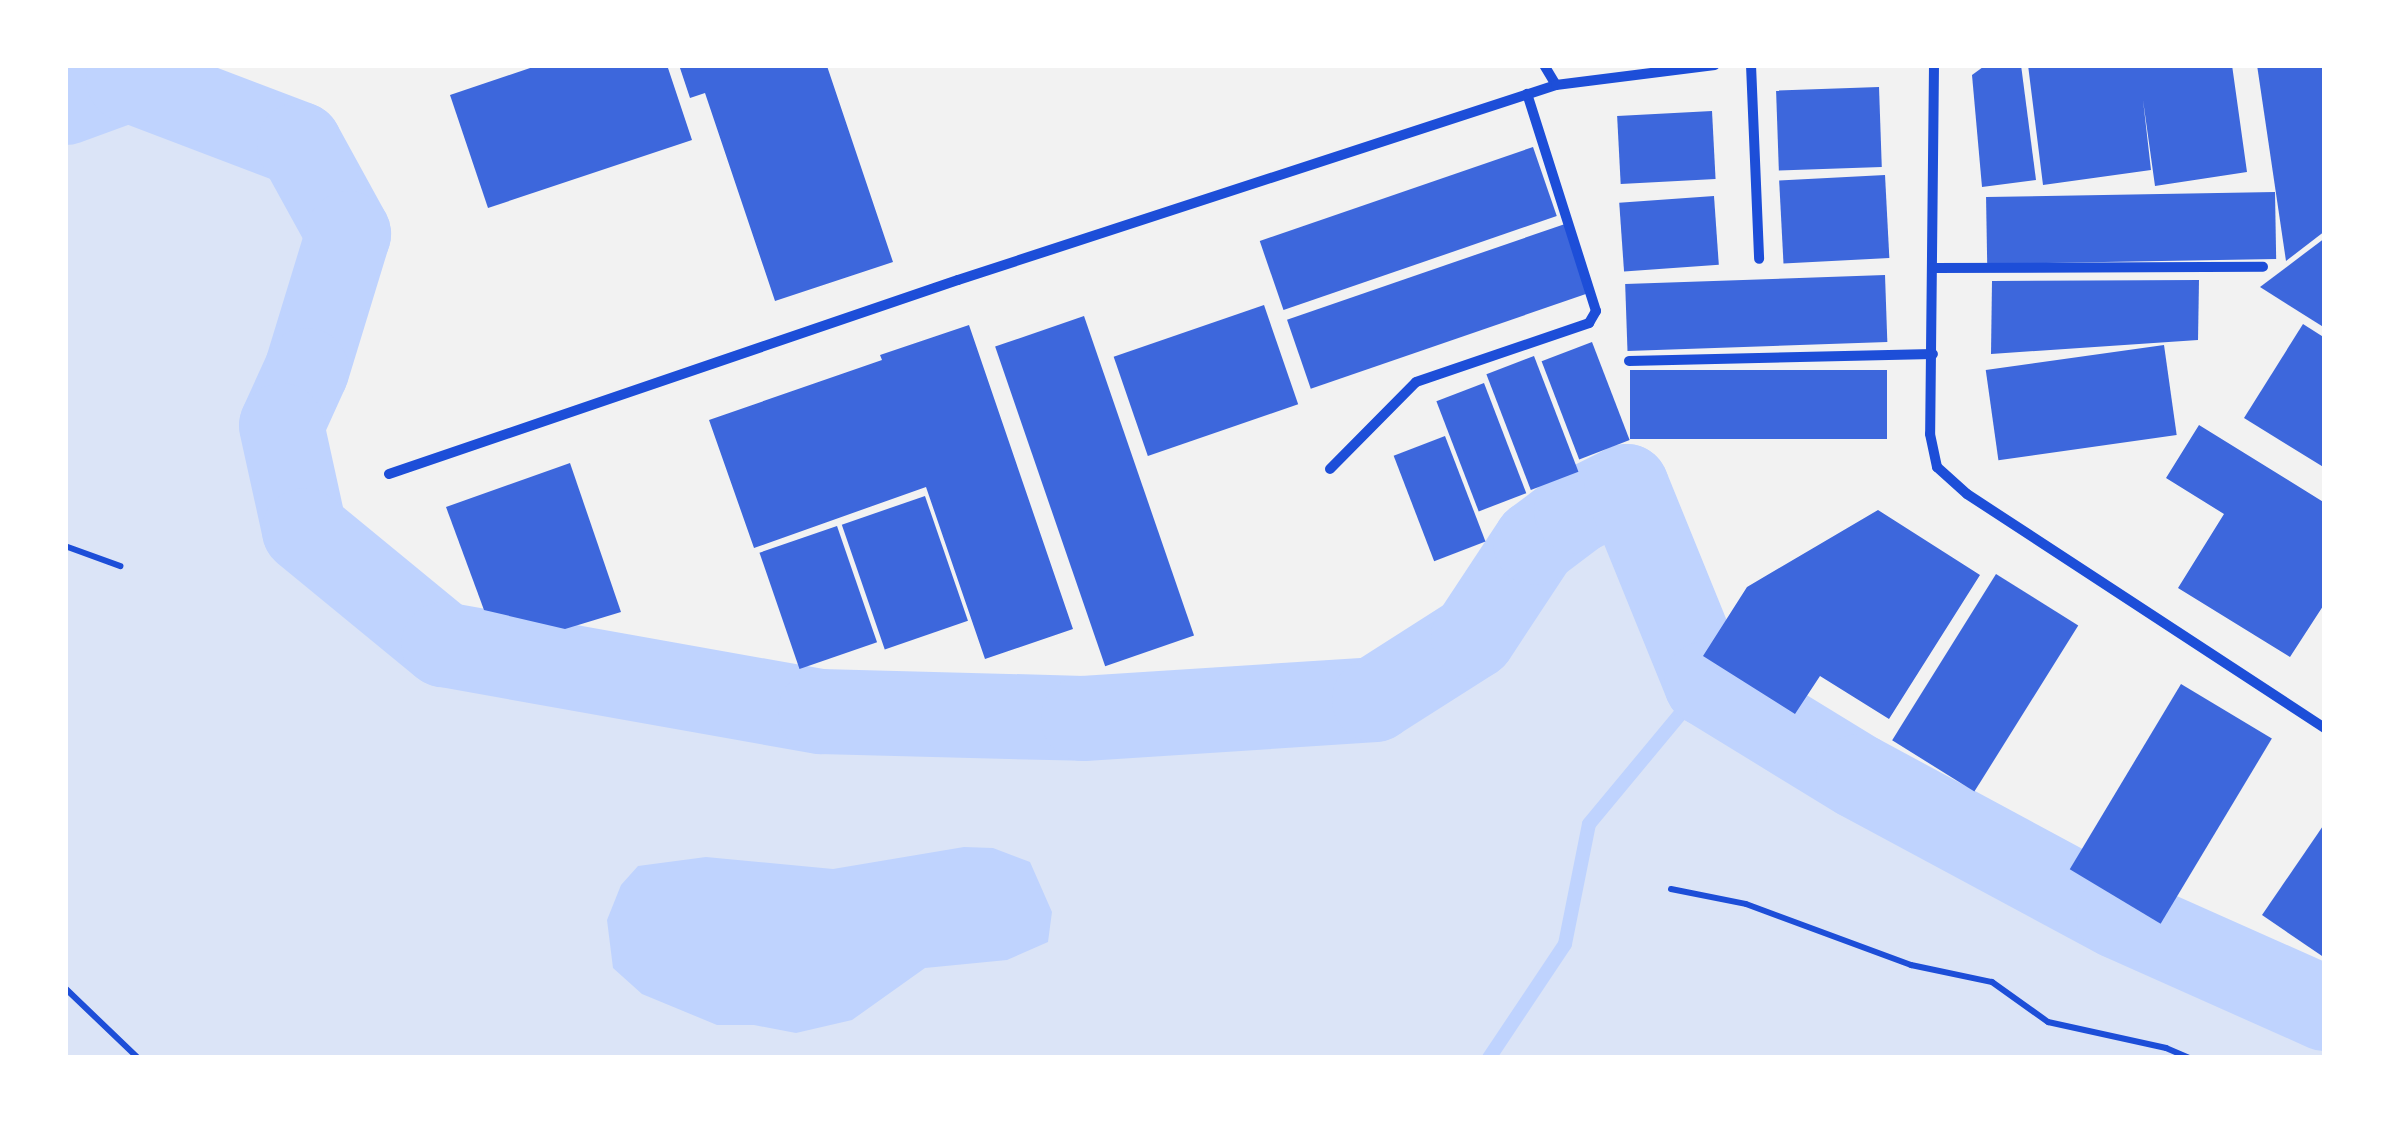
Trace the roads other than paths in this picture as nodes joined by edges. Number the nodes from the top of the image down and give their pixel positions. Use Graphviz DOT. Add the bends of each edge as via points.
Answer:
graph roads {
  1 [pos="1544,65"];
  2 [pos="1715,65"];
  3 [pos="1751,65"];
  4 [pos="1934,65"];
  5 [pos="1556,85"];
  6 [pos="1527,94"];
  7 [pos="1759,259"];
  8 [pos="2262,267"];
  9 [pos="1933,268"];
  10 [pos="1933,354"];
  11 [pos="1629,361"];
  12 [pos="1330,469"];
  13 [pos="389,474"];
  14 [pos="2325,711"];
  15 [pos="2322,725"];
  1 -- 5 [label="street"];
  2 -- 5 [label="street"];
  3 -- 7 [label="street"];
  4 -- 9 [label="street"];
  5 -- 6 [label="street"];
  6 -- 12 [label="street" via="1596,311 1589,322 1416,382"];
  6 -- 13 [label="street"];
  8 -- 9 [label="street"];
  9 -- 10 [label="street"];
  10 -- 11 [label="street"];
  10 -- 15 [label="street" via="1930,434 1937,467 1968,494"];
  14 -- 15 [label="street"];
}
